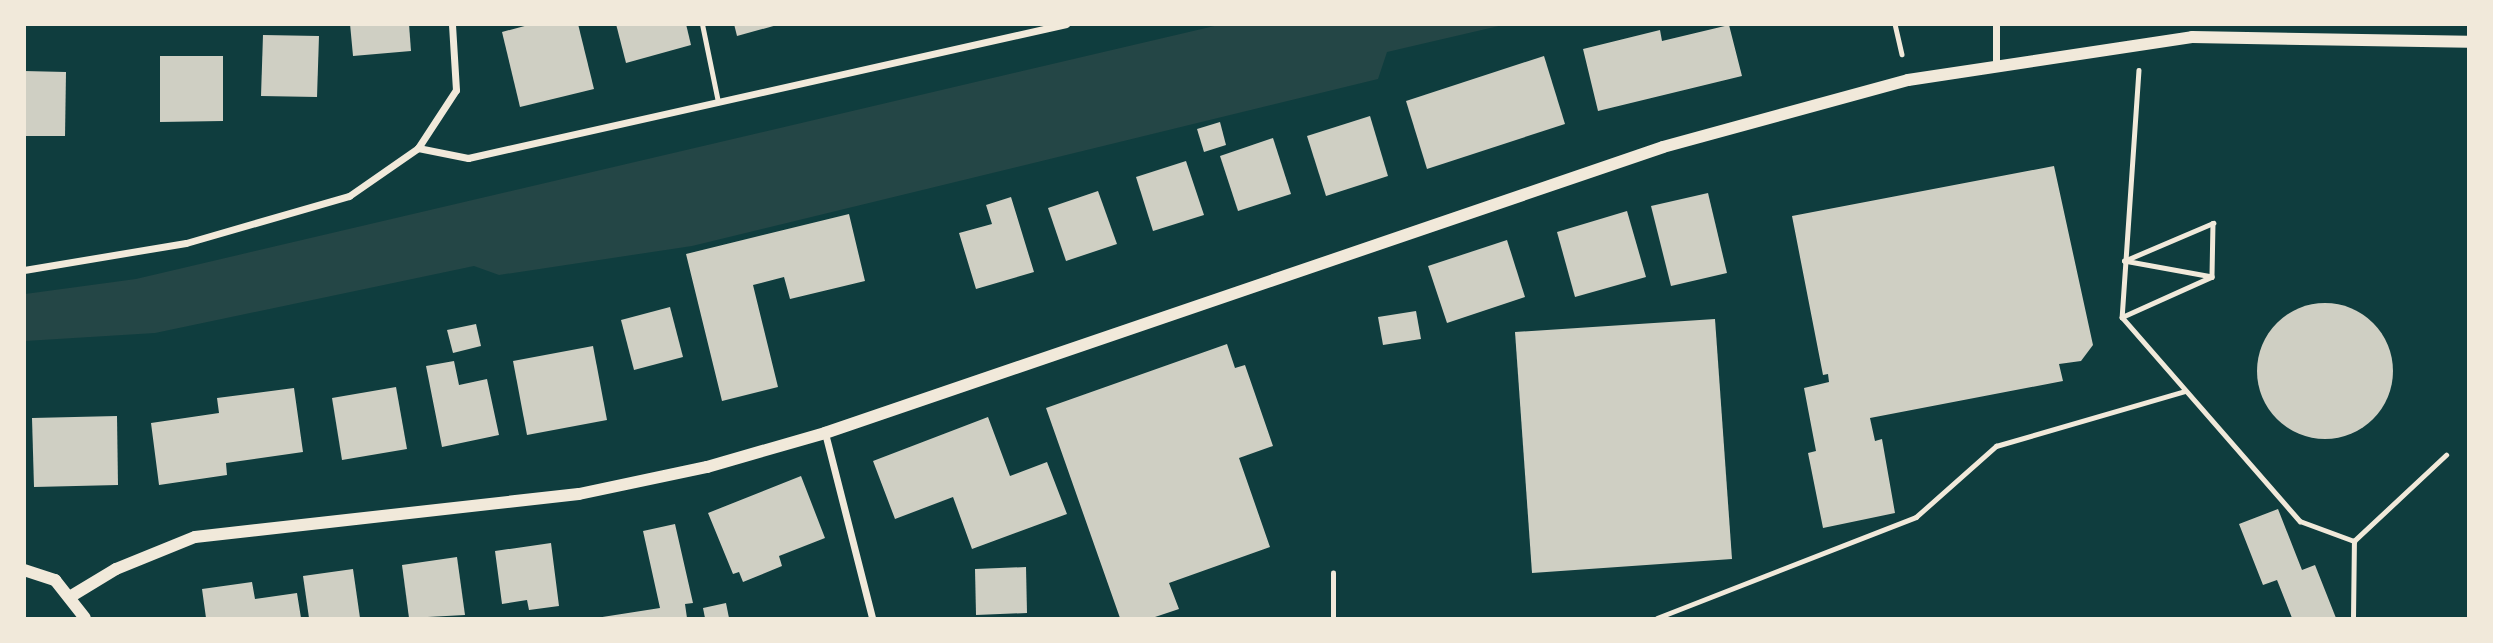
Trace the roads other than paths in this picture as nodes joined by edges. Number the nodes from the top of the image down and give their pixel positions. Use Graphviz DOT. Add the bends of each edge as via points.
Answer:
graph roads {
  1 [pos="452,24"];
  2 [pos="702,24"];
  3 [pos="1066,24"];
  4 [pos="1996,24"];
  5 [pos="2469,42"];
  6 [pos="1996,62"];
  7 [pos="718,102"];
  8 [pos="418,148"];
  9 [pos="24,270"];
  10 [pos="825,433"];
  11 [pos="24,570"];
  12 [pos="73,595"];
  13 [pos="85,618"];
  14 [pos="872,618"];
  1 -- 8 [label="street" via="456,90"];
  2 -- 7 [label="lane"];
  3 -- 7 [label="street"];
  4 -- 6 [label="street"];
  5 -- 6 [label="street" via="2192,37"];
  6 -- 10 [label="street" via="1802,105 1663,147"];
  7 -- 8 [label="street" via="468,158"];
  8 -- 9 [label="street" via="349,196 186,243"];
  10 -- 12 [label="street" via="579,494 195,537 126,564"];
  10 -- 14 [label="street"];
  11 -- 12 [label="street" via="55,580"];
  12 -- 13 [label="street"];
}
